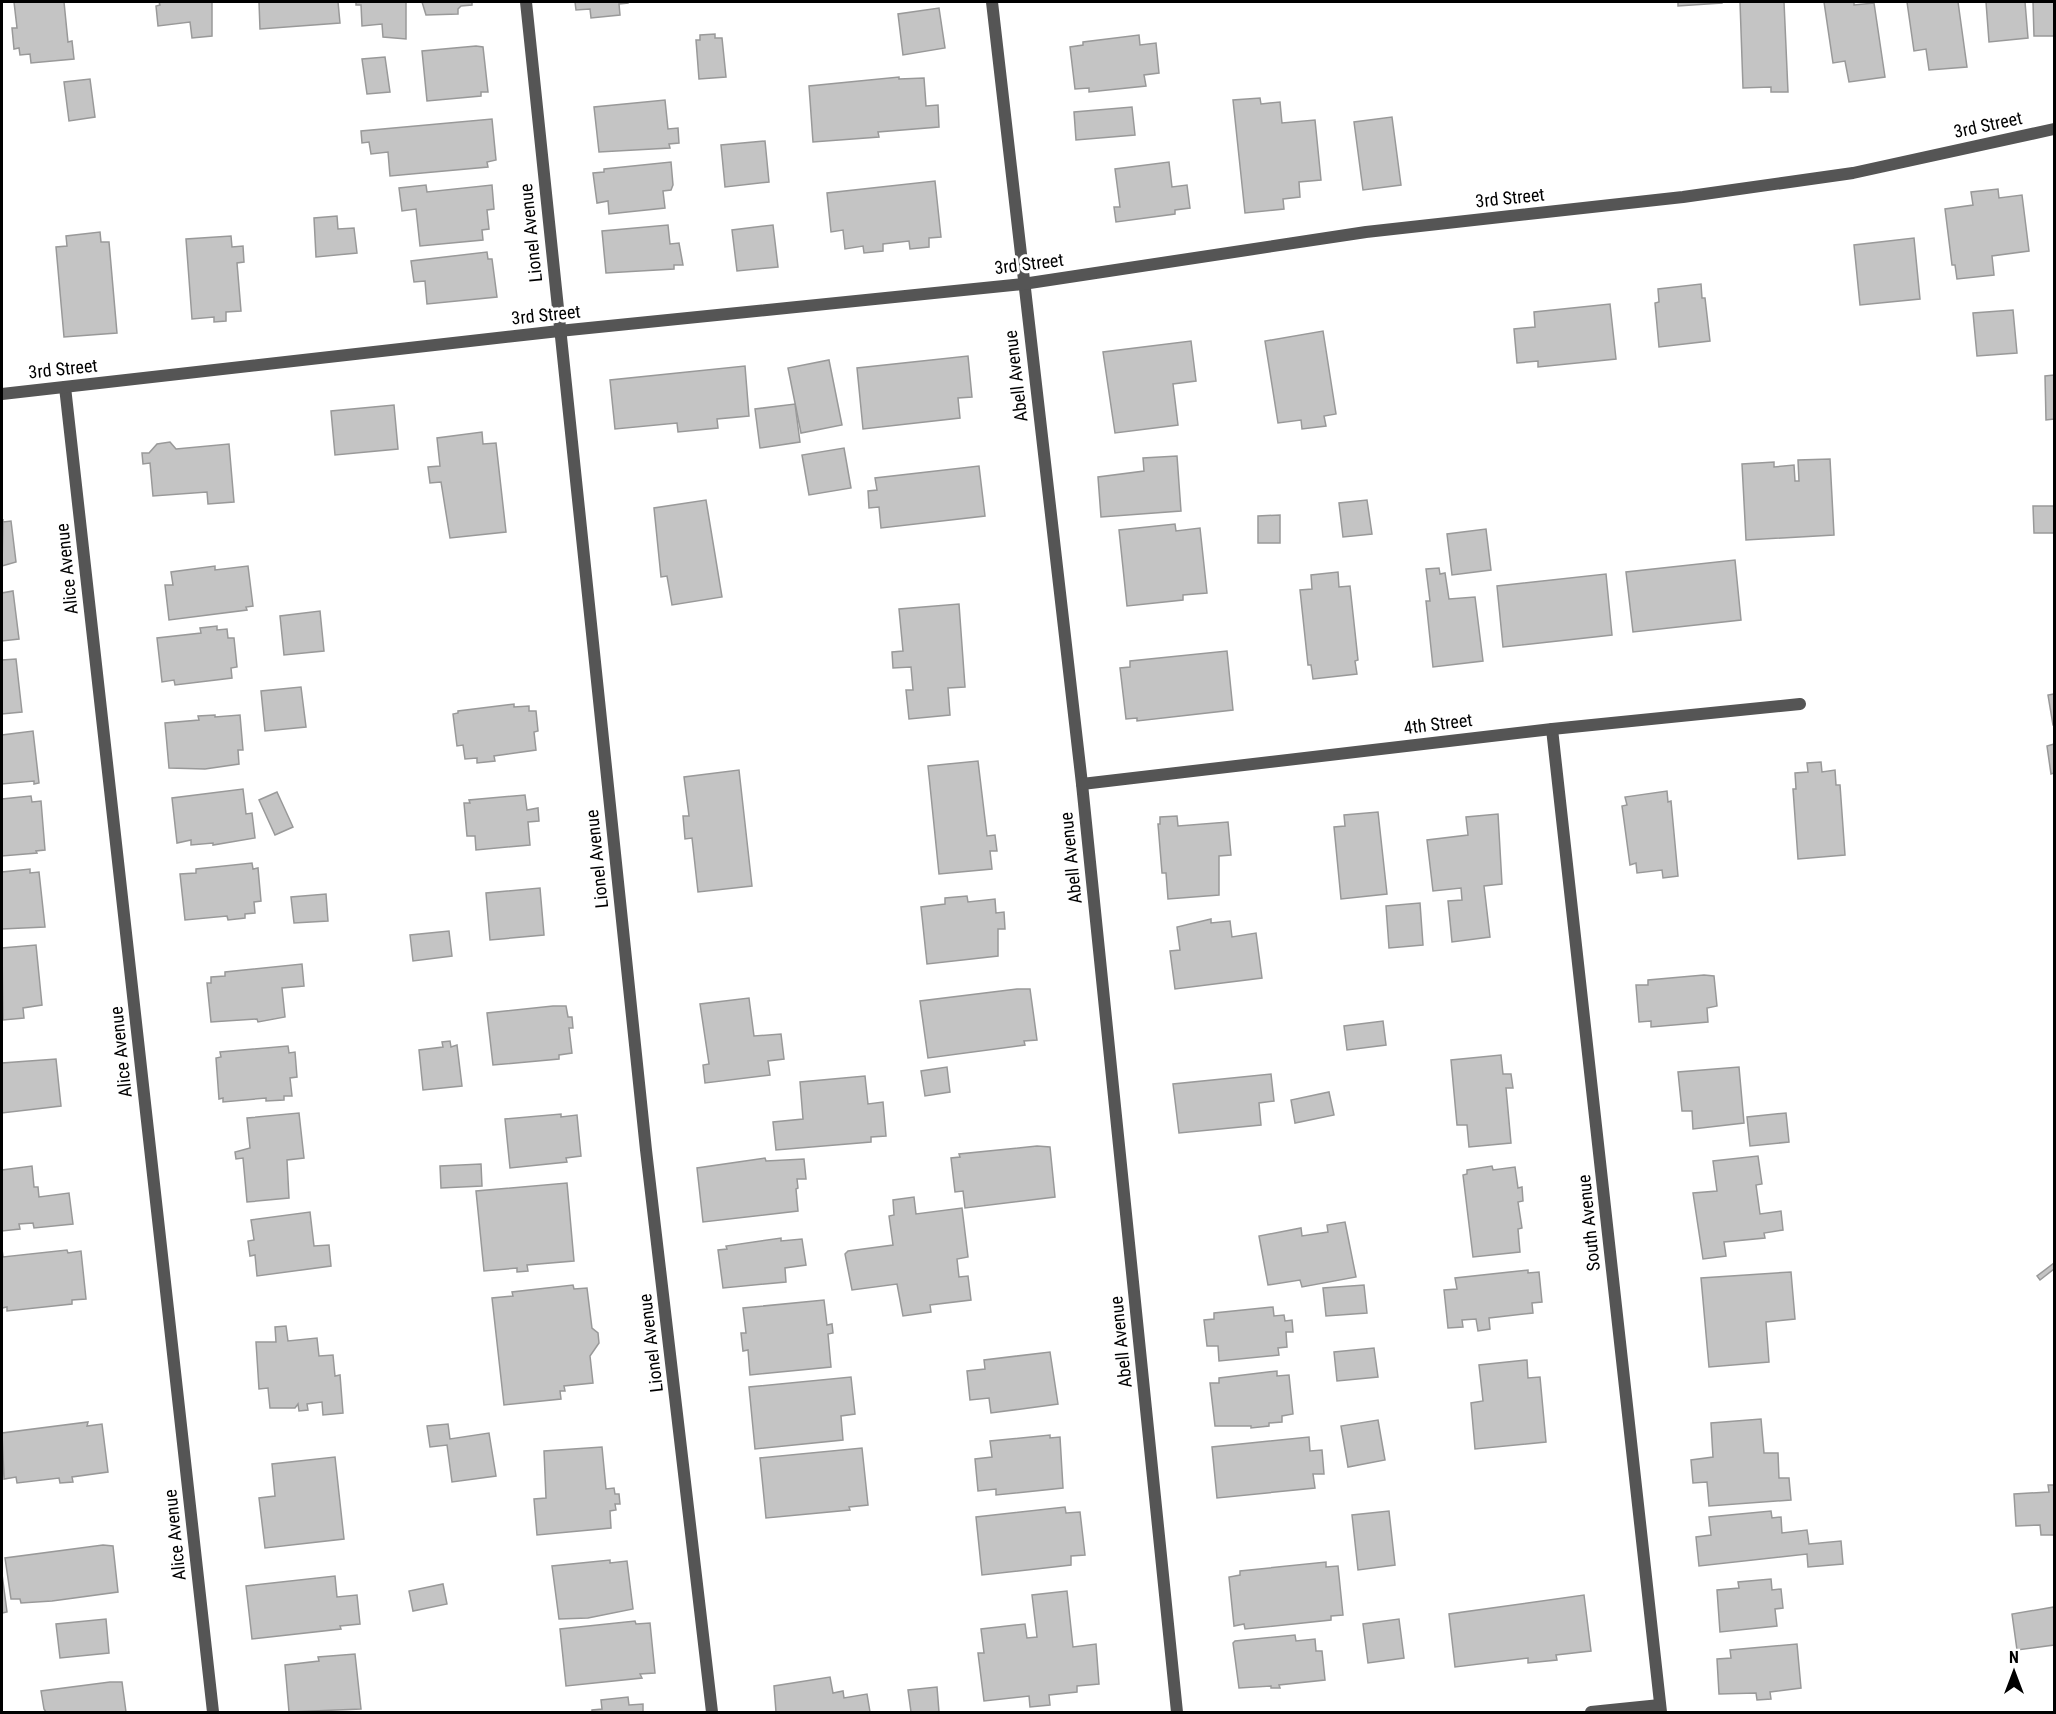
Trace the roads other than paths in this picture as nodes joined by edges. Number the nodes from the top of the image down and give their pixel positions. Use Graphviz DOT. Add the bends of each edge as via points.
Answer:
graph roads {
  1 [pos="526,2"];
  2 [pos="992,2"];
  3 [pos="2055,129"];
  4 [pos="1023,284"];
  5 [pos="559,331"];
  6 [pos="65,387"];
  7 [pos="2,394"];
  8 [pos="1800,704"];
  9 [pos="1552,729"];
  10 [pos="1082,784"];
  11 [pos="1661,1709"];
  12 [pos="213,1713"];
  13 [pos="712,1713"];
  14 [pos="1177,1713"];
  15 [pos="1591,1713"];
  1 -- 5 [label="street, Lionel Avenue"];
  2 -- 4 [label="street, Abell Avenue"];
  3 -- 4 [label="street, 3rd Street" via="1853,173 1683,197 1366,232"];
  4 -- 5 [label="street, 3rd Street"];
  4 -- 10 [label="street, Abell Avenue"];
  5 -- 6 [label="street, 3rd Street"];
  5 -- 13 [label="street, Lionel Avenue" via="645,1138"];
  6 -- 7 [label="street, 3rd Street"];
  6 -- 12 [label="street, Alice Avenue"];
  8 -- 9 [label="street, 4th Street"];
  9 -- 10 [label="street, 4th Street"];
  9 -- 11 [label="street, South Avenue"];
  10 -- 14 [label="street, Abell Avenue"];
  11 -- 15 [label="street"];
}
